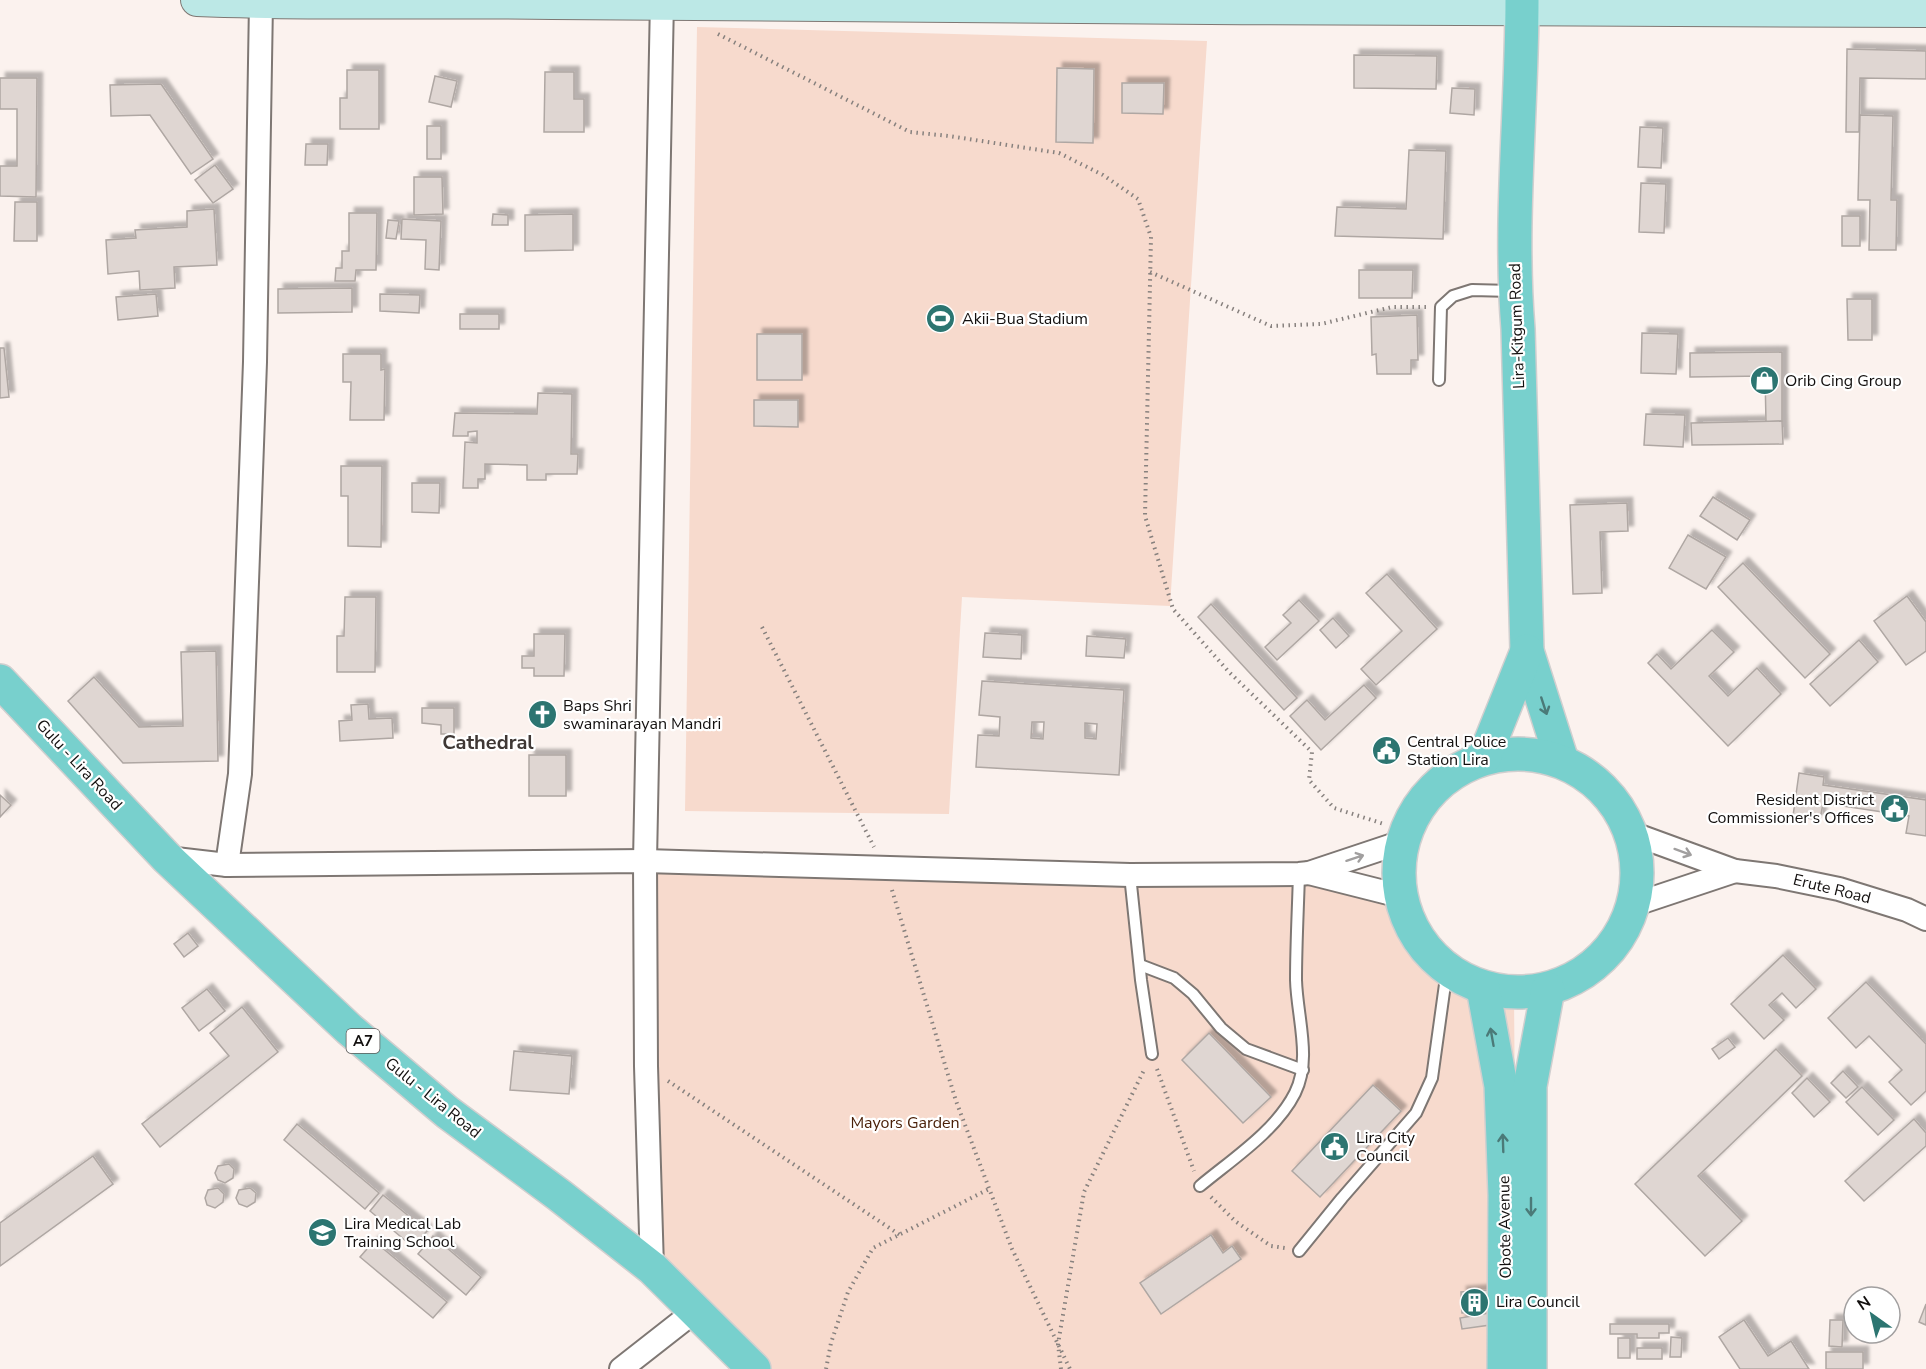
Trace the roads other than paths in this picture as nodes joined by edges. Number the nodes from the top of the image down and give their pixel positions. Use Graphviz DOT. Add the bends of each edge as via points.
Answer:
graph roads {
  1 [pos="197,0"];
  2 [pos="662,2"];
  3 [pos="261,3"];
  4 [pos="1006,4"];
  5 [pos="1659,4"];
  6 [pos="1522,5"];
  7 [pos="1926,11"];
  8 [pos="1515,291"];
  9 [pos="1439,380"];
  10 [pos="1527,651"];
  11 [pos="0,681"];
  12 [pos="1484,758"];
  13 [pos="1562,761"];
  14 [pos="1631,833"];
  15 [pos="1403,837"];
  16 [pos="167,858"];
  17 [pos="645,861"];
  18 [pos="227,865"];
  19 [pos="1735,871"];
  20 [pos="1304,874"];
  21 [pos="1130,875"];
  22 [pos="1400,896"];
  23 [pos="1633,905"];
  24 [pos="1926,919"];
  25 [pos="1140,965"];
  26 [pos="1447,970"];
  27 [pos="1484,988"];
  28 [pos="1548,989"];
  29 [pos="1152,1054"];
  30 [pos="1303,1070"];
  31 [pos="1515,1086"];
  32 [pos="1200,1186"];
  33 [pos="1299,1251"];
  34 [pos="652,1268"];
  35 [pos="694,1311"];
  36 [pos="621,1369"];
  37 [pos="754,1369"];
  38 [pos="1504,1369"];
  39 [pos="1530,1369"];
  1 -- 3 [label="main road"];
  2 -- 3 [label="main road"];
  2 -- 4 [label="main road"];
  2 -- 17 [label="street"];
  3 -- 18 [label="street" via="255,362 240,774"];
  4 -- 6 [label="main road"];
  5 -- 6 [label="main road"];
  5 -- 7 [label="main road"];
  6 -- 8 [label="main road, Lira-Kitgum Road"];
  8 -- 9 [label="lane" via="1472,290 1453,296 1441,307"];
  8 -- 10 [label="main road, Lira-Kitgum Road"];
  10 -- 12 [label="main road, Lira-Kitgum Road"];
  10 -- 13 [label="main road, Lira-Kitgum Road, one-way"];
  11 -- 16 [label="main road, Gulu - Lira Road / A7"];
  12 -- 13 [label="main road" via="1523,753"];
  12 -- 15 [label="main road" via="1458,769 1436,786 1418,807"];
  13 -- 14 [label="main road" via="1592,778 1615,803"];
  14 -- 19 [label="street, one-way"];
  14 -- 23 [label="main road" via="1638,869"];
  20 -- 15 [label="street, one-way"];
  15 -- 22 [label="main road"];
  16 -- 18 [label="street"];
  16 -- 34 [label="main road, Gulu - Lira Road / A7" via="349,1029 447,1112"];
  17 -- 18 [label="street"];
  17 -- 21 [label="street"];
  17 -- 34 [label="street"];
  19 -- 23 [label="street"];
  19 -- 24 [label="street, Erute Road" via="1839,889"];
  20 -- 21 [label="street"];
  20 -- 22 [label="street"];
  20 -- 30 [label="lane" via="1296,982"];
  21 -- 25 [label="lane"];
  22 -- 26 [label="main road" via="1409,924 1425,950"];
  23 -- 28 [label="main road" via="1621,933 1602,958 1577,977"];
  25 -- 29 [label="lane"];
  25 -- 30 [label="lane" via="1174,978 1246,1049"];
  26 -- 27 [label="main road"];
  26 -- 33 [label="lane" via="1432,1078 1416,1113"];
  27 -- 28 [label="main road" via="1516,993"];
  31 -- 27 [label="main road, one-way"];
  28 -- 31 [label="main road"];
  30 -- 32 [label="lane" via="1284,1112"];
  38 -- 31 [label="main road, Obote Avenue, one-way" via="1505,1195"];
  31 -- 39 [label="main road, Obote Avenue, one-way"];
  34 -- 35 [label="main road, Gulu - Lira Road / A7"];
  35 -- 36 [label="street"];
  35 -- 37 [label="main road, Gulu - Lira Road / A7"];
}
